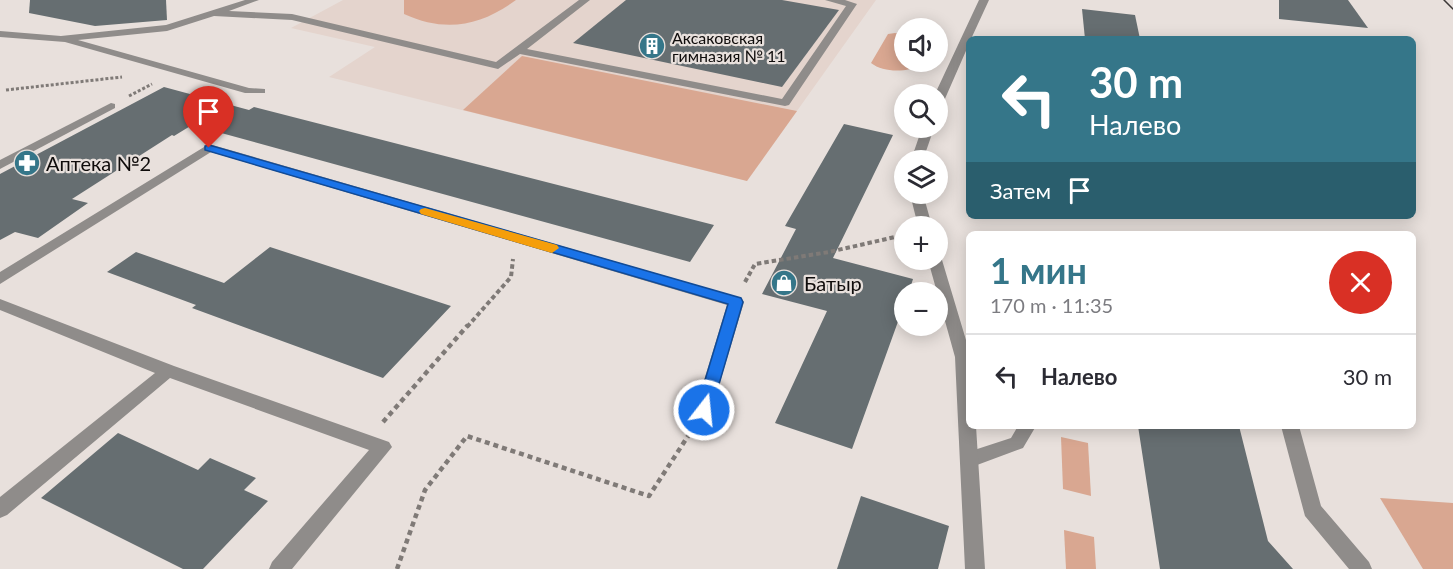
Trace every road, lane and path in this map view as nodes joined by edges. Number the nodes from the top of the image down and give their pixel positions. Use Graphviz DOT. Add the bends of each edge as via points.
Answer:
graph roads {
  1 [pos="254,0"];
  2 [pos="585,0"];
  3 [pos="830,0"];
  4 [pos="984,0"];
  5 [pos="210,13"];
  6 [pos="0,34"];
  7 [pos="967,36"];
  8 [pos="62,39"];
  9 [pos="966,39"];
  10 [pos="520,51"];
  11 [pos="176,71"];
  12 [pos="131,76"];
  13 [pos="945,84"];
  14 [pos="6,90"];
  15 [pos="255,91"];
  16 [pos="111,106"];
  17 [pos="209,148"];
  18 [pos="0,165"];
  19 [pos="515,237"];
  20 [pos="894,237"];
  21 [pos="938,270"];
  22 [pos="0,279"];
  23 [pos="736,302"];
  24 [pos="0,304"];
  25 [pos="168,371"];
  26 [pos="396,405"];
  27 [pos="966,408"];
  28 [pos="704,410"];
  29 [pos="967,429"];
  30 [pos="1025,429"];
  31 [pos="1291,429"];
  32 [pos="969,460"];
  33 [pos="0,508"];
  34 [pos="279,569"];
  35 [pos="397,569"];
  36 [pos="975,569"];
  37 [pos="1362,569"];
  1 -- 5 [label="street"];
  2 -- 10 [label="street"];
  3 -- 10 [label="street" via="852,4 785,103"];
  4 -- 7 [label="street"];
  5 -- 8 [label="street" via="167,28"];
  5 -- 10 [label="street" via="292,17 498,66"];
  6 -- 8 [label="street"];
  8 -- 11 [label="street"];
  9 -- 13 [label="street"];
  11 -- 15 [label="street"];
  11 -- 16 [label="path"];
  12 -- 14 [label="path"];
  15 -- 17 [label="path" via="202,132"];
  16 -- 18 [label="street"];
  17 -- 19 [label="street"];
  17 -- 22 [label="street"];
  19 -- 23 [label="street"];
  19 -- 26 [label="path" via="511,277"];
  20 -- 23 [label="path" via="755,264"];
  21 -- 27 [label="street" via="963,357"];
  23 -- 28 [label="street"];
  24 -- 25 [label="street"];
  25 -- 33 [label="street"];
  25 -- 34 [label="street" via="383,447"];
  28 -- 35 [label="path" via="649,496 468,436 425,490"];
  29 -- 32 [label="street"];
  30 -- 32 [label="street" via="1017,444"];
  31 -- 37 [label="street" via="1312,510"];
  32 -- 36 [label="street"];
}
